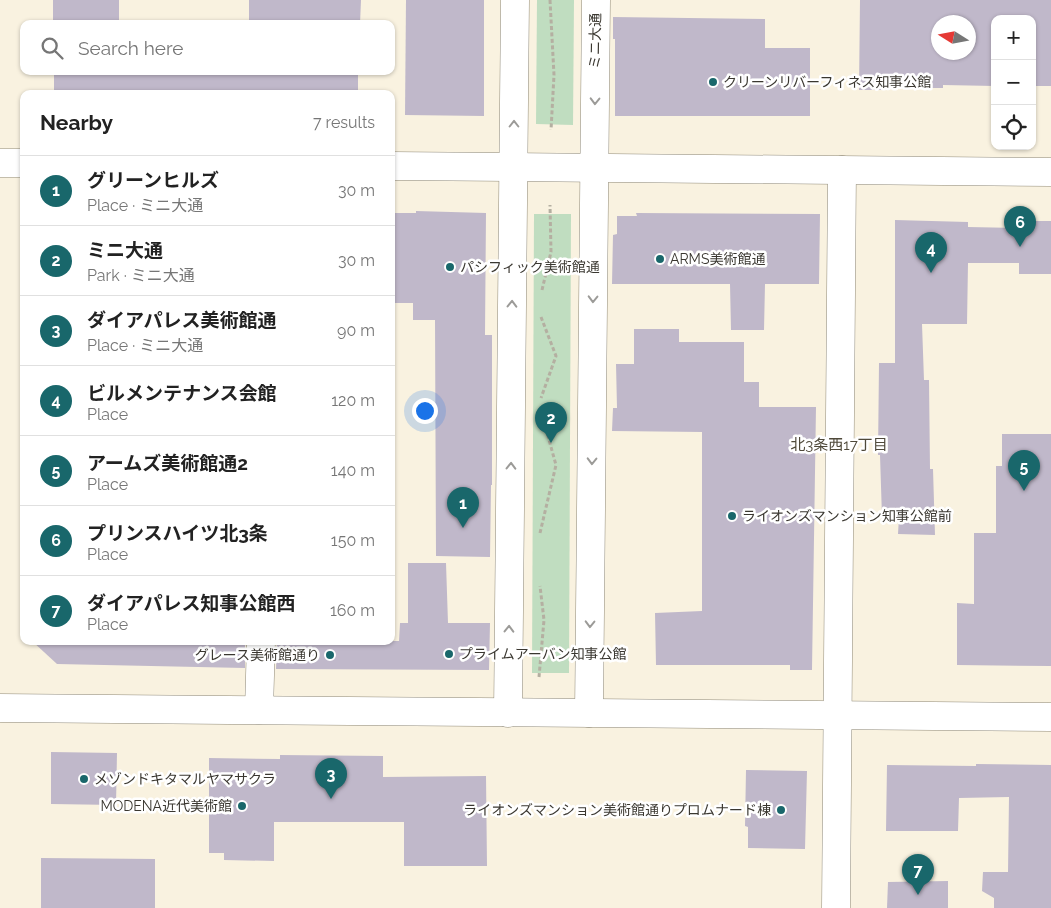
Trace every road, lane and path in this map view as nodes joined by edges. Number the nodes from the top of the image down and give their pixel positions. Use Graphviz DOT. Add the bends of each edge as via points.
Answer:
graph roads {
  1 [pos="514,0"];
  2 [pos="550,0"];
  3 [pos="596,0"];
  4 [pos="551,130"];
  5 [pos="20,162"];
  6 [pos="0,163"];
  7 [pos="395,166"];
  8 [pos="514,167"];
  9 [pos="594,168"];
  10 [pos="842,170"];
  11 [pos="1051,172"];
  12 [pos="550,205"];
  13 [pos="540,299"];
  14 [pos="538,309"];
  15 [pos="538,542"];
  16 [pos="539,581"];
  17 [pos="261,645"];
  18 [pos="539,677"];
  19 [pos="0,708"];
  20 [pos="259,710"];
  21 [pos="508,712"];
  22 [pos="589,713"];
  23 [pos="839,716"];
  24 [pos="1051,717"];
  25 [pos="836,908"];
  8 -- 1 [label="street, one-way"];
  2 -- 4 [label="path" via="554,75"];
  3 -- 9 [label="street, ミニ大通, one-way"];
  5 -- 6 [label="street"];
  7 -- 8 [label="street"];
  8 -- 9 [label="street"];
  21 -- 8 [label="street, one-way"];
  9 -- 10 [label="street"];
  9 -- 22 [label="street, ミニ大通, one-way"];
  10 -- 11 [label="street"];
  10 -- 23 [label="street"];
  12 -- 13 [label="path" via="550,252"];
  14 -- 15 [label="path" via="556,356 539,404 556,465"];
  16 -- 18 [label="path" via="544,620"];
  17 -- 20 [label="street"];
  19 -- 20 [label="street"];
  20 -- 21 [label="street"];
  21 -- 22 [label="street"];
  22 -- 23 [label="street"];
  23 -- 24 [label="street"];
  23 -- 25 [label="street"];
}
